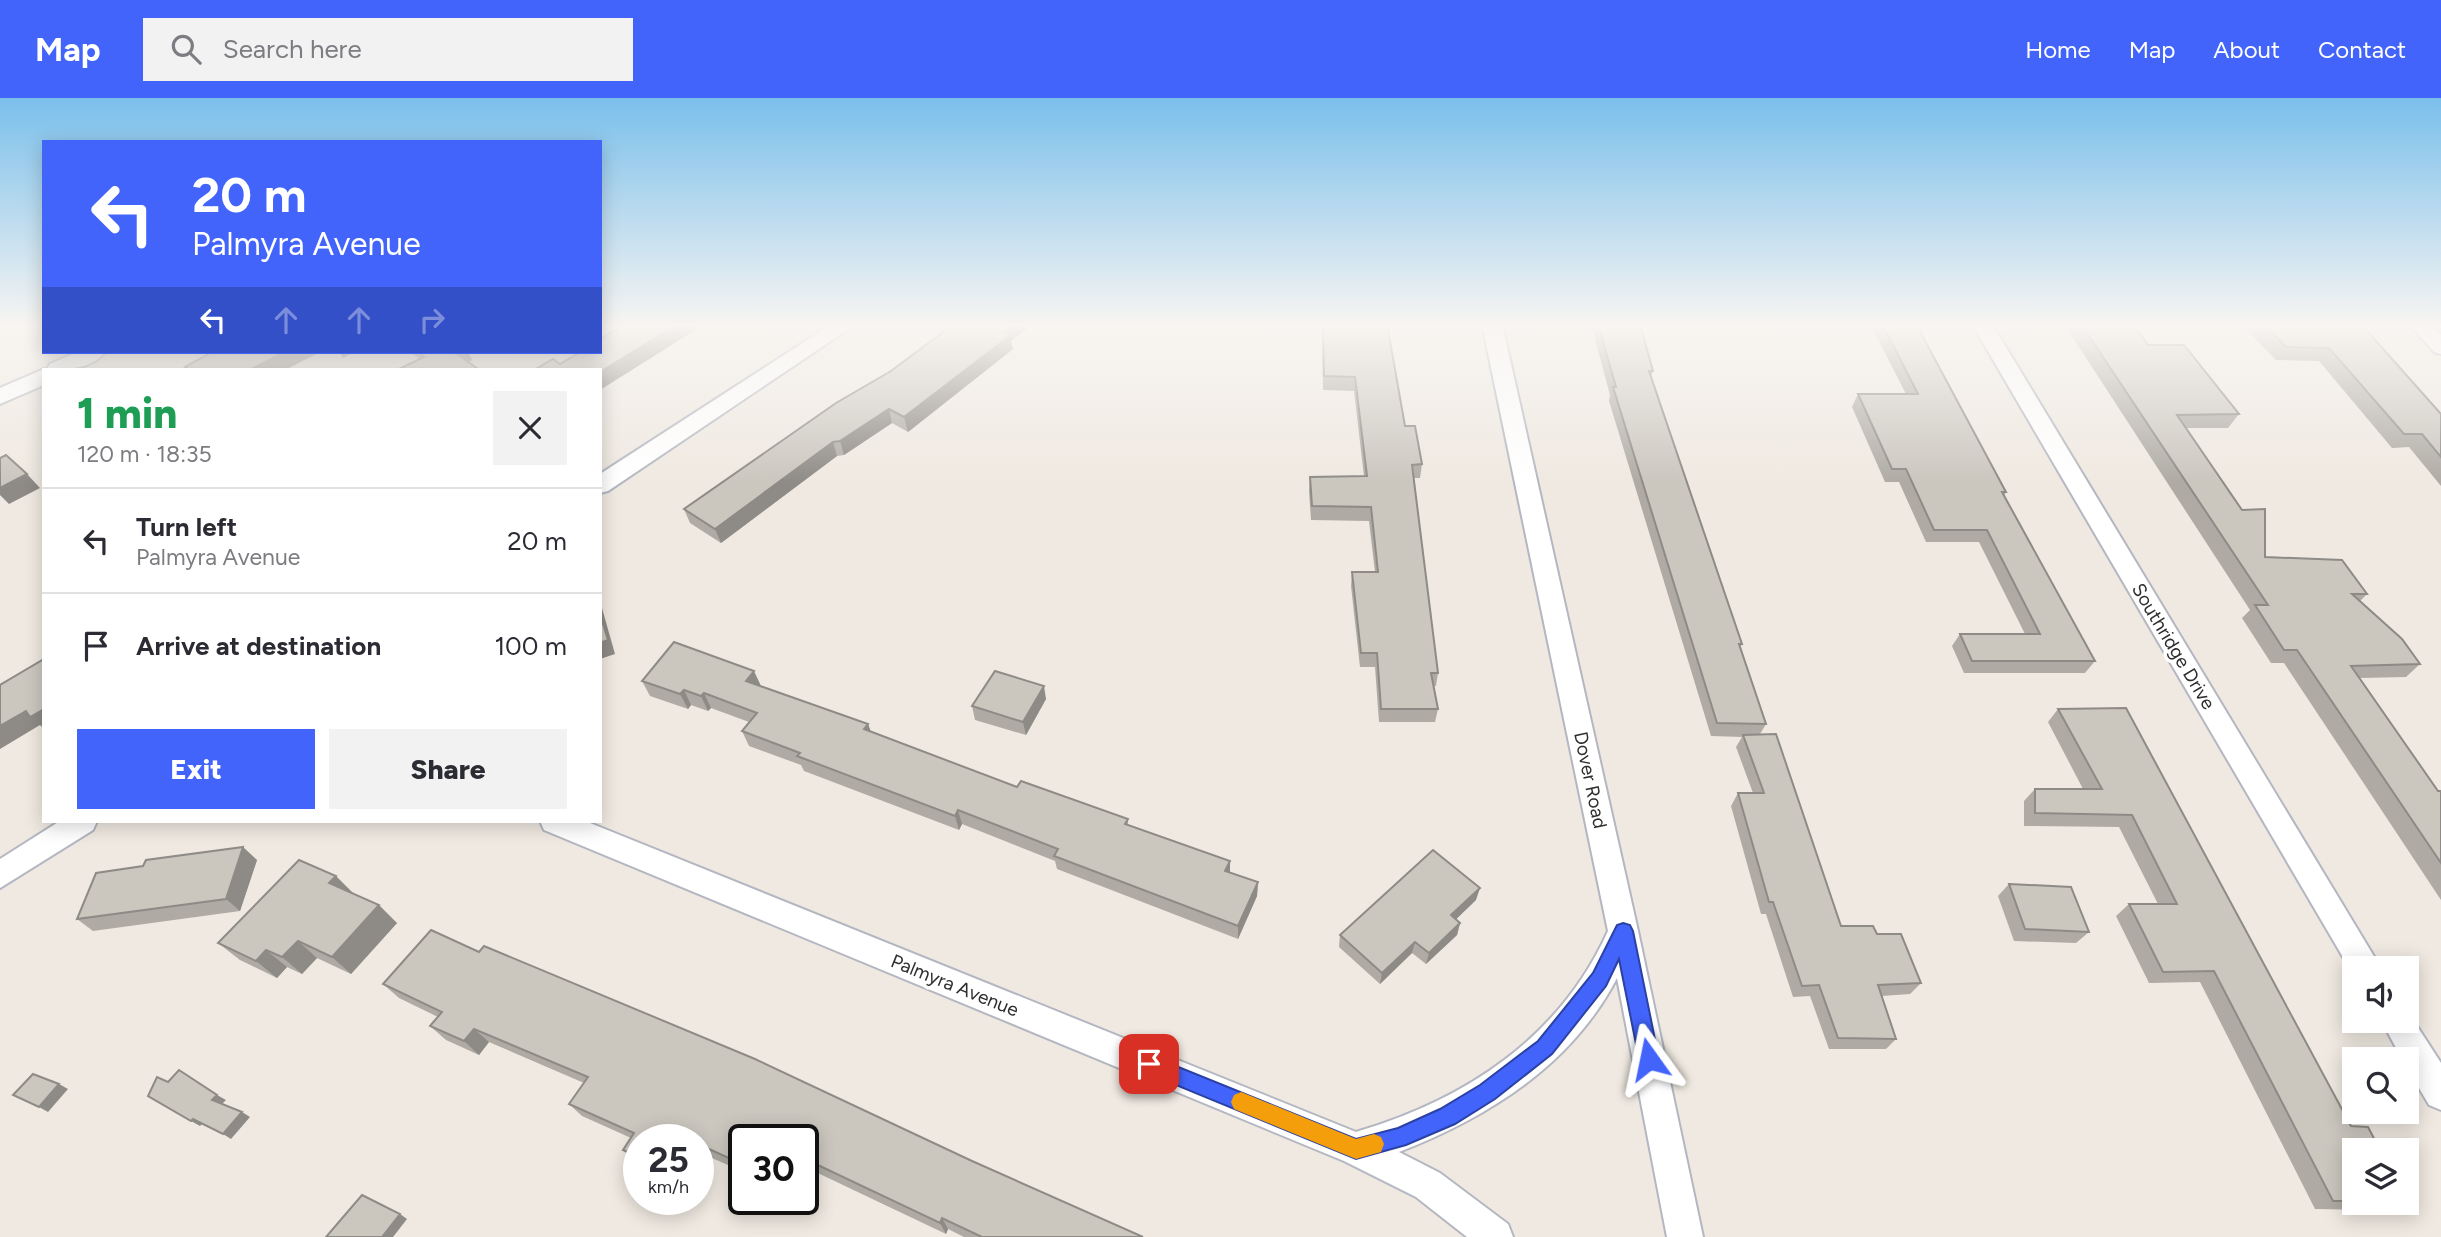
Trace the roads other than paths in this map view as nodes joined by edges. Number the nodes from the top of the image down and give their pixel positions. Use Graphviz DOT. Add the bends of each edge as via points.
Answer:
graph roads {
  1 [pos="42,377"];
  2 [pos="765,377"];
  3 [pos="1503,377"];
  4 [pos="2014,377"];
  5 [pos="0,397"];
  6 [pos="602,484"];
  7 [pos="80,823"];
  8 [pos="559,823"];
  9 [pos="0,875"];
  10 [pos="1623,931"];
  11 [pos="2359,956"];
  12 [pos="2405,1033"];
  13 [pos="2441,1094"];
  14 [pos="1356,1149"];
  15 [pos="1495,1237"];
  16 [pos="1685,1237"];
  1 -- 5 [label="street"];
  2 -- 6 [label="street"];
  3 -- 10 [label="street, Dover Road"];
  4 -- 11 [label="street, Southridge Drive"];
  7 -- 9 [label="street"];
  8 -- 14 [label="street, Palmyra Avenue"];
  10 -- 14 [label="street" via="1600,980 1576,1013 1545,1048 1507,1080 1448,1116 1399,1138"];
  10 -- 16 [label="street, Dover Road"];
  12 -- 13 [label="street"];
  14 -- 15 [label="street, Palmyra Avenue" via="1428,1185"];
}
